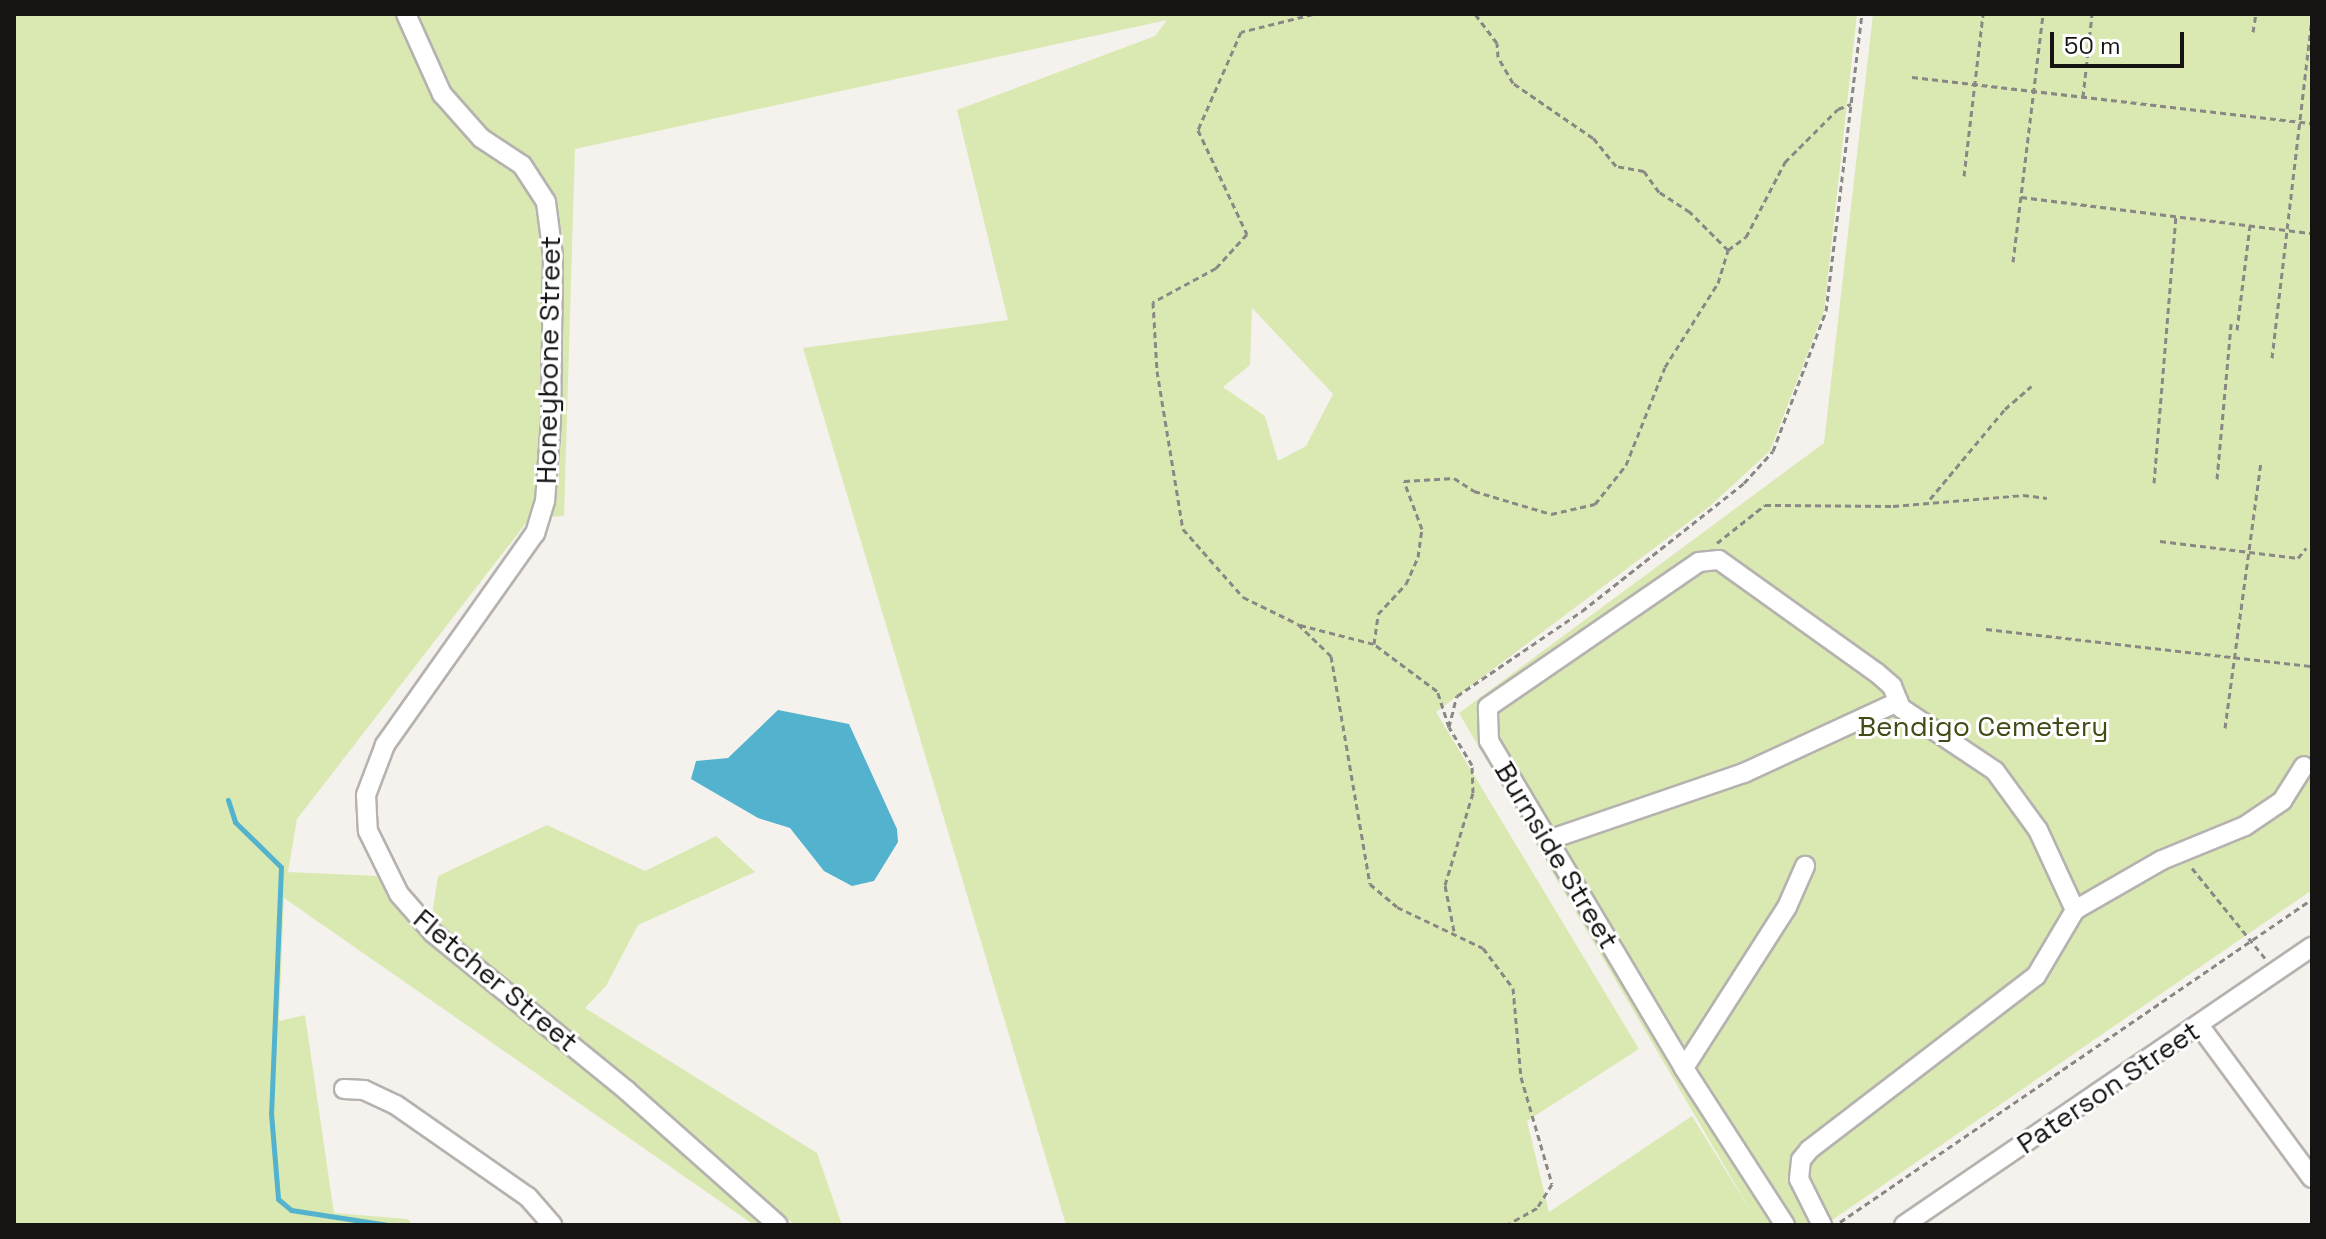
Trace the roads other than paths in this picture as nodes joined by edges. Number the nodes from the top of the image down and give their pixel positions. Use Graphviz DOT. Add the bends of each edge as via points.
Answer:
graph roads {
  1 [pos="406,14"];
  2 [pos="541,518"];
  3 [pos="1898,702"];
  4 [pos="2304,766"];
  5 [pos="1548,840"];
  6 [pos="1805,866"];
  7 [pos="2075,910"];
  8 [pos="2312,947"];
  9 [pos="2199,1025"];
  10 [pos="1684,1068"];
  11 [pos="344,1089"];
  12 [pos="2312,1178"];
  13 [pos="552,1225"];
  14 [pos="778,1225"];
  15 [pos="1785,1225"];
  16 [pos="1822,1225"];
  17 [pos="1904,1225"];
  1 -- 2 [label="street, Honeybone Street" via="442,94 461,118 522,165 546,202 553,256 551,420"];
  2 -- 14 [label="street, Fletcher Street" via="526,548 385,745 366,795 368,831 399,894 433,933 615,1080"];
  3 -- 5 [label="street" via="1744,773"];
  3 -- 5 [label="street, Burnside Street" via="1877,673 1731,566 1710,559 1488,707 1489,741"];
  3 -- 7 [label="street" via="2011,788 2038,830"];
  4 -- 7 [label="street" via="2282,801 2254,820 2162,860"];
  5 -- 10 [label="street, Burnside Street"];
  6 -- 10 [label="street" via="1787,907"];
  7 -- 16 [label="street" via="2036,976 1809,1150 1801,1160 1799,1179"];
  8 -- 9 [label="street, Paterson Street"];
  9 -- 12 [label="street"];
  9 -- 17 [label="street, Paterson Street"];
  10 -- 15 [label="street, Burnside Street"];
  11 -- 13 [label="street" via="364,1090 396,1105 528,1197"];
}
